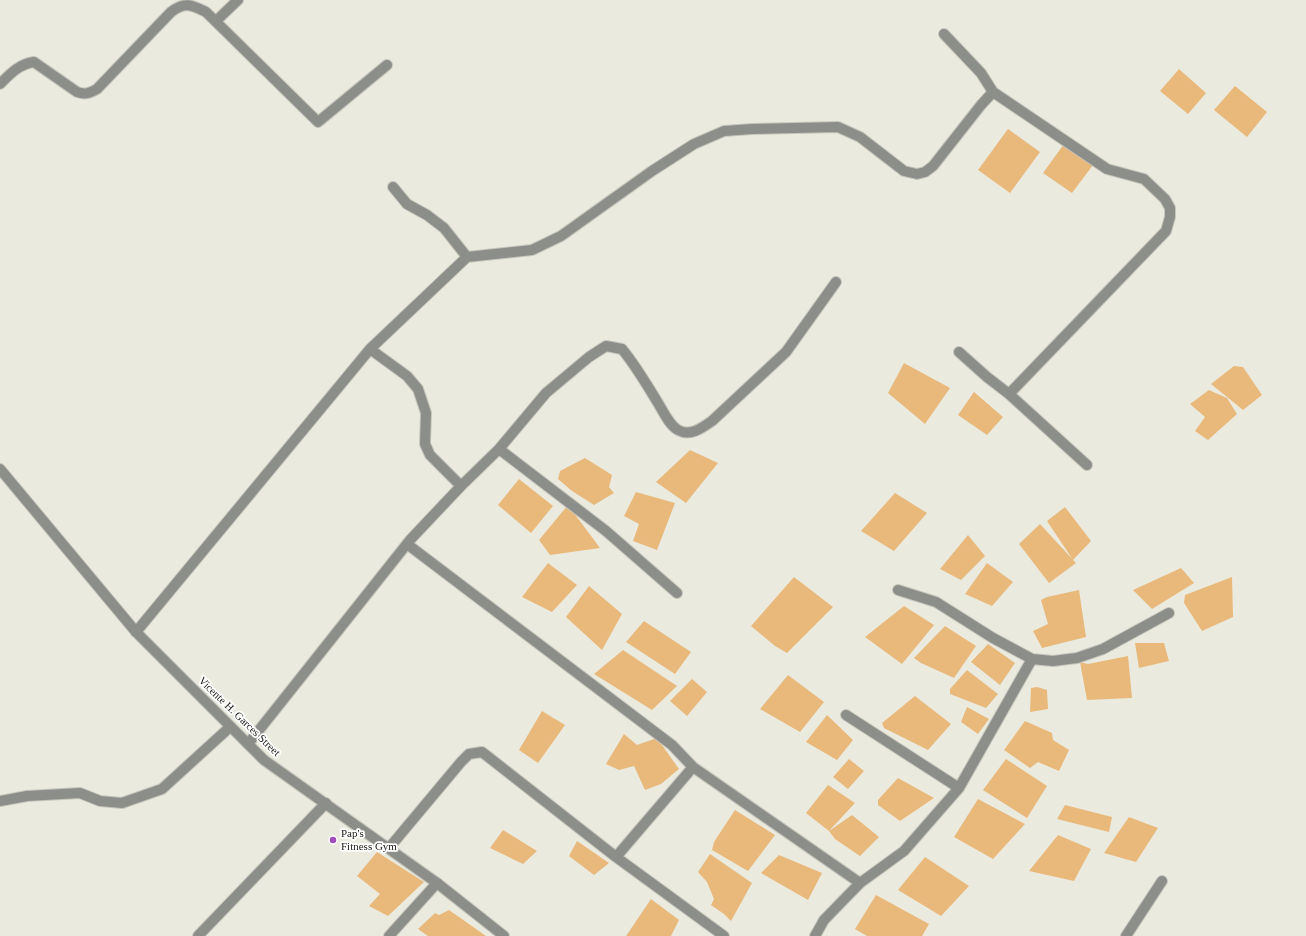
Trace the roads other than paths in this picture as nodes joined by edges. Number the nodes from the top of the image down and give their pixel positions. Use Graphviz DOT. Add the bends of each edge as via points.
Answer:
graph roads {
  1 [pos="238,0"];
  2 [pos="216,21"];
  3 [pos="944,34"];
  4 [pos="387,65"];
  5 [pos="0,84"];
  6 [pos="993,92"];
  7 [pos="393,187"];
  8 [pos="467,257"];
  9 [pos="836,282"];
  10 [pos="370,349"];
  11 [pos="959,352"];
  12 [pos="1009,394"];
  13 [pos="499,449"];
  14 [pos="1087,465"];
  15 [pos="0,469"];
  16 [pos="461,486"];
  17 [pos="407,544"];
  18 [pos="898,590"];
  19 [pos="677,593"];
  20 [pos="1169,613"];
  21 [pos="136,632"];
  22 [pos="1032,659"];
  23 [pos="846,715"];
  24 [pos="230,727"];
  25 [pos="248,744"];
  26 [pos="693,767"];
  27 [pos="959,788"];
  28 [pos="0,801"];
  29 [pos="326,803"];
  30 [pos="389,848"];
  31 [pos="616,856"];
  32 [pos="1162,881"];
  33 [pos="860,882"];
  34 [pos="437,883"];
  35 [pos="500,935"];
  36 [pos="198,936"];
  37 [pos="389,936"];
  38 [pos="724,936"];
  39 [pos="815,936"];
  40 [pos="1126,936"];
  1 -- 2 [label="street"];
  2 -- 4 [label="street" via="318,122"];
  2 -- 5 [label="street" via="199,8 181,5 167,16 98,89 90,93 77,92 34,62 18,67"];
  3 -- 6 [label="street" via="981,73"];
  6 -- 8 [label="street" via="933,166 925,172 917,174 904,171 860,137 838,127 724,131 694,144 652,171 561,236 532,250"];
  6 -- 12 [label="street" via="1107,169 1144,179 1166,199 1170,208 1166,231"];
  7 -- 8 [label="street" via="407,204 444,228"];
  8 -- 10 [label="street"];
  9 -- 13 [label="street" via="786,352 699,430 688,433 678,430 622,349 606,346 546,393"];
  10 -- 16 [label="street" via="407,376 418,389 426,413 425,444 430,454"];
  10 -- 21 [label="street"];
  11 -- 12 [label="street"];
  12 -- 14 [label="street"];
  13 -- 16 [label="street"];
  13 -- 19 [label="street" via="606,531"];
  15 -- 21 [label="street, Vicente H. Garces Street"];
  16 -- 17 [label="street"];
  17 -- 25 [label="street"];
  17 -- 26 [label="street" via="672,745"];
  18 -- 22 [label="street" via="936,602"];
  20 -- 22 [label="street" via="1104,649 1078,658 1053,661"];
  21 -- 24 [label="street, Vicente H. Garces Street"];
  22 -- 27 [label="street"];
  23 -- 27 [label="street"];
  24 -- 25 [label="street, Vicente H. Garces Street"];
  24 -- 28 [label="street" via="162,789 122,803 100,801 80,793 27,796"];
  25 -- 29 [label="street, Vicente H. Garces Street" via="264,760"];
  26 -- 31 [label="street"];
  26 -- 33 [label="street"];
  27 -- 33 [label="street" via="904,851"];
  29 -- 30 [label="street, Vicente H. Garces Street"];
  29 -- 36 [label="street"];
  30 -- 31 [label="street" via="461,762 469,754 482,752"];
  30 -- 34 [label="street, Vicente H. Garces Street"];
  31 -- 38 [label="street"];
  32 -- 40 [label="street"];
  33 -- 39 [label="street" via="824,920"];
  34 -- 35 [label="street, Vicente H. Garces Street"];
  34 -- 37 [label="street"];
}
